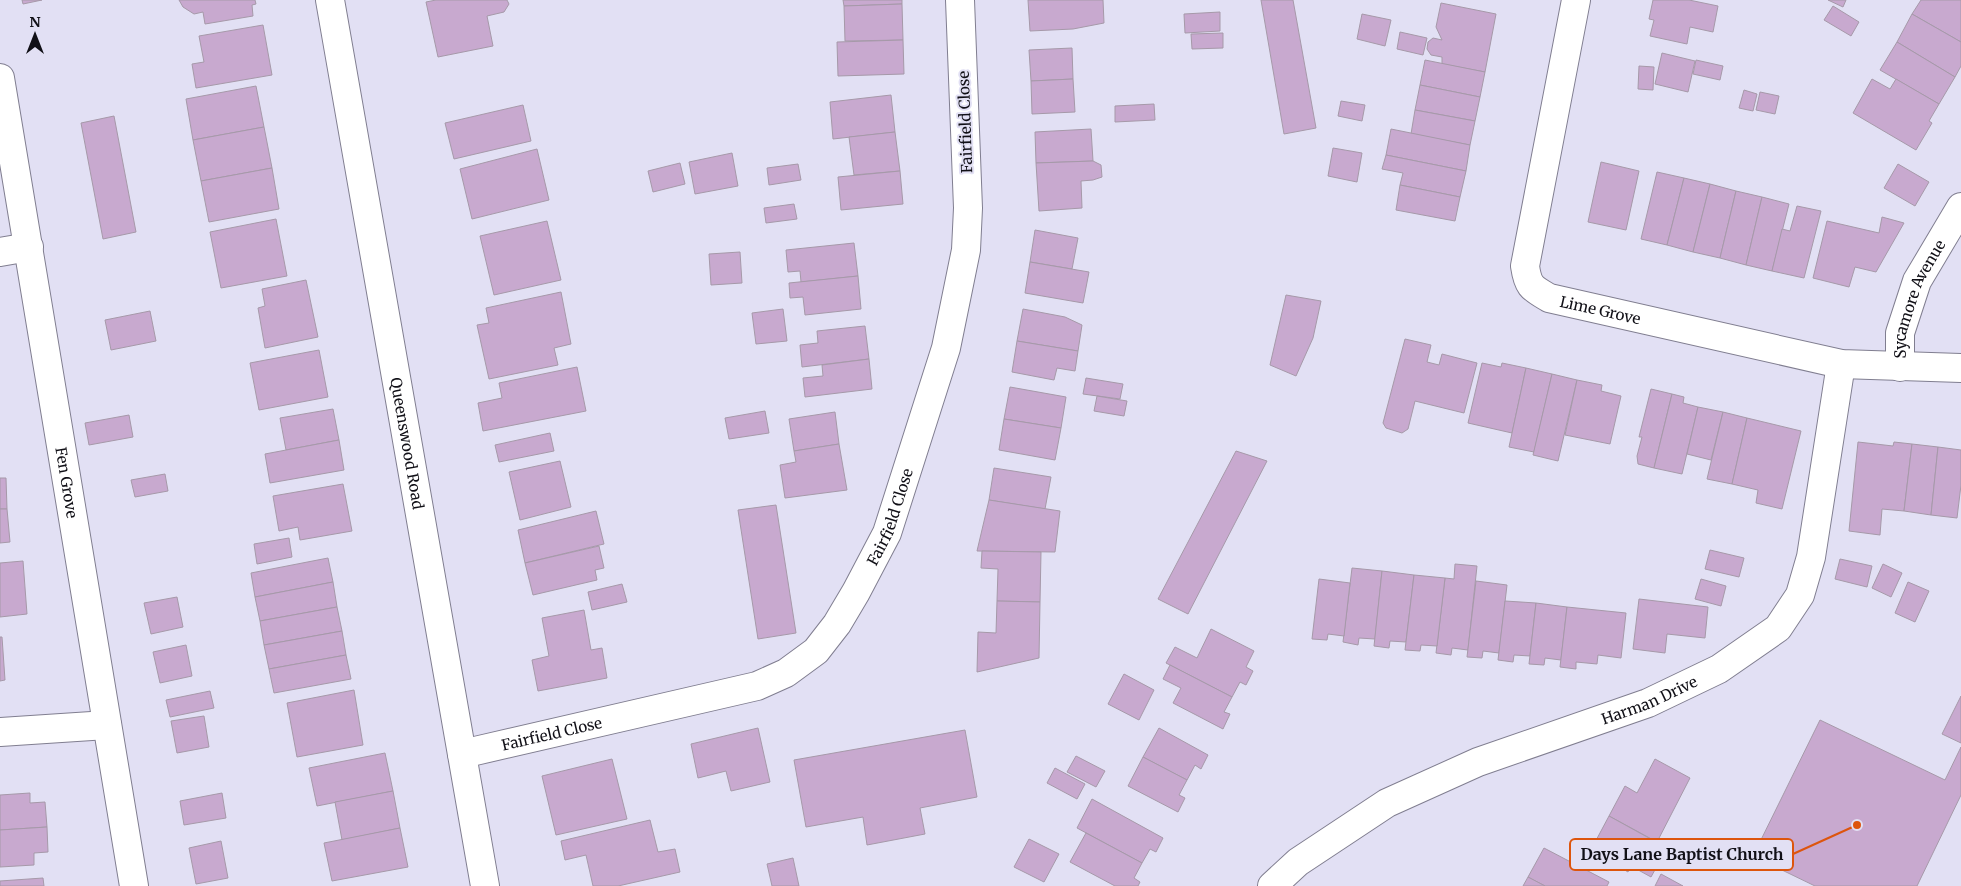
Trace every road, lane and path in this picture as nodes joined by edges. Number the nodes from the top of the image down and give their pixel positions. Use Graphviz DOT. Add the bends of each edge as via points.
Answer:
graph roads {
  1 [pos="330,0"];
  2 [pos="960,0"];
  3 [pos="1576,0"];
  4 [pos="0,78"];
  5 [pos="1961,207"];
  6 [pos="29,247"];
  7 [pos="0,252"];
  8 [pos="1841,364"];
  9 [pos="1900,367"];
  10 [pos="1961,368"];
  11 [pos="107,725"];
  12 [pos="0,732"];
  13 [pos="462,754"];
  14 [pos="134,886"];
  15 [pos="484,886"];
  16 [pos="1272,886"];
  1 -- 13 [label="street, Queenswood Road"];
  2 -- 13 [label="street, Fairfield Close" via="968,208 964,259 946,348 887,533 837,624 816,651 786,673 757,686"];
  3 -- 8 [label="street, Lime Grove" via="1527,258 1527,279 1532,288 1550,298"];
  4 -- 6 [label="street, Fen Grove"];
  5 -- 9 [label="street, Sycamore Avenue" via="1917,281 1900,333"];
  6 -- 7 [label="street"];
  6 -- 11 [label="street, Fen Grove"];
  8 -- 9 [label="street, Lime Grove"];
  8 -- 16 [label="street, Harman Drive" via="1811,557 1800,595 1778,628 1719,669 1648,703 1478,762 1387,803 1298,862"];
  9 -- 10 [label="street, Lime Grove"];
  11 -- 12 [label="street"];
  11 -- 14 [label="street, Fen Grove"];
  13 -- 15 [label="street, Queenswood Road"];
}
